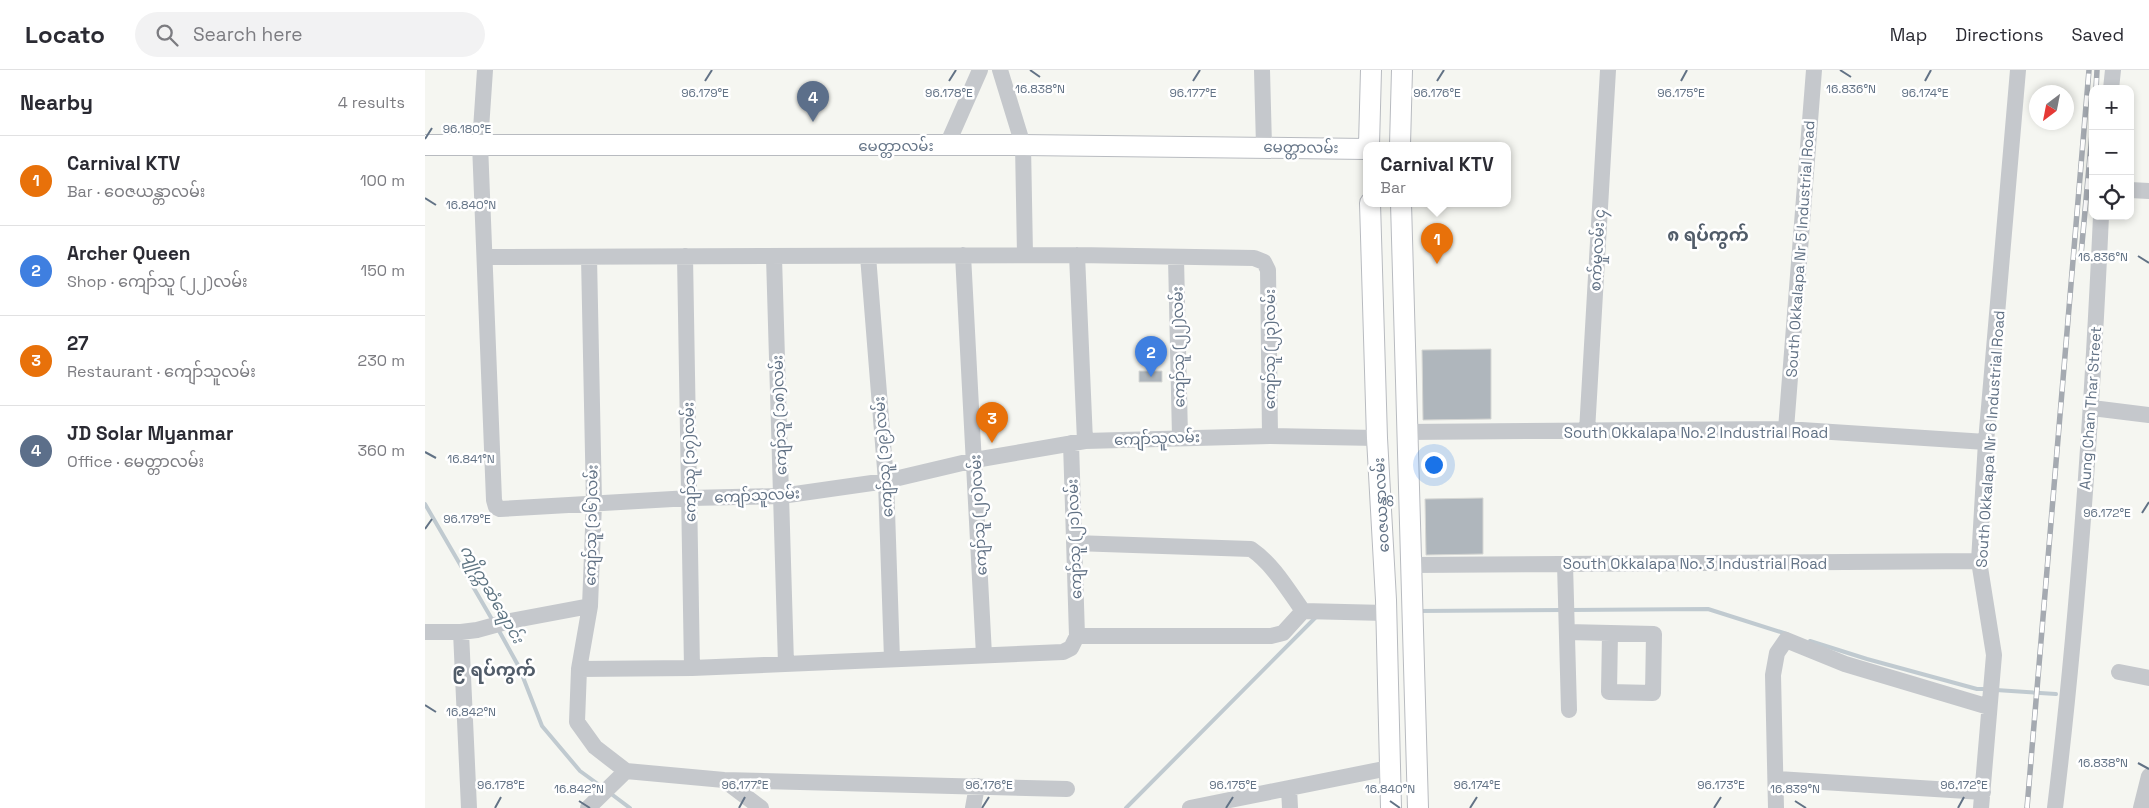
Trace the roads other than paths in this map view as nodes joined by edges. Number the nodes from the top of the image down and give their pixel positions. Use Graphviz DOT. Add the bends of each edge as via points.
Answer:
graph roads {
  1 [pos="485,70"];
  2 [pos="980,70"];
  3 [pos="1000,70"];
  4 [pos="1262,70"];
  5 [pos="1371,70"];
  6 [pos="1402,70"];
  7 [pos="1608,70"];
  8 [pos="1814,70"];
  9 [pos="2018,70"];
  10 [pos="2113,70"];
  11 [pos="2111,85"];
  12 [pos="1368,142"];
  13 [pos="1400,142"];
  14 [pos="481,144"];
  15 [pos="1023,144"];
  16 [pos="425,145"];
  17 [pos="947,145"];
  18 [pos="1264,146"];
  19 [pos="1363,147"];
  20 [pos="2134,190"];
  21 [pos="2149,191"];
  22 [pos="1370,207"];
  23 [pos="1401,207"];
  24 [pos="2101,220"];
  25 [pos="963,255"];
  26 [pos="1025,255"];
  27 [pos="1077,255"];
  28 [pos="685,256"];
  29 [pos="774,256"];
  30 [pos="868,256"];
  31 [pos="485,257"];
  32 [pos="589,257"];
  33 [pos="1176,258"];
  34 [pos="2092,408"];
  35 [pos="2149,415"];
  36 [pos="1786,429"];
  37 [pos="1587,431"];
  38 [pos="1406,432"];
  39 [pos="1270,436"];
  40 [pos="1180,437"];
  41 [pos="1377,438"];
  42 [pos="1078,442"];
  43 [pos="1987,442"];
  44 [pos="975,460"];
  45 [pos="886,481"];
  46 [pos="781,496"];
  47 [pos="690,498"];
  48 [pos="594,504"];
  49 [pos="1074,543"];
  50 [pos="1979,561"];
  51 [pos="1565,564"];
  52 [pos="1411,565"];
  53 [pos="590,606"];
  54 [pos="1303,611"];
  55 [pos="1386,613"];
  56 [pos="469,631"];
  57 [pos="425,632"];
  58 [pos="1567,632"];
  59 [pos="1610,633"];
  60 [pos="1077,636"];
  61 [pos="984,655"];
  62 [pos="892,659"];
  63 [pos="786,664"];
  64 [pos="692,668"];
  65 [pos="579,669"];
  66 [pos="2119,672"];
  67 [pos="2149,678"];
  68 [pos="1989,707"];
  69 [pos="1569,710"];
  70 [pos="1388,717"];
  71 [pos="1415,717"];
  72 [pos="1389,768"];
  73 [pos="626,771"];
  74 [pos="2149,776"];
  75 [pos="1776,779"];
  76 [pos="724,780"];
  77 [pos="977,786"];
  78 [pos="1289,788"];
  79 [pos="1067,789"];
  80 [pos="1982,800"];
  81 [pos="591,805"];
  82 [pos="469,808"];
  83 [pos="761,808"];
  84 [pos="973,808"];
  85 [pos="1190,808"];
  86 [pos="1290,808"];
  87 [pos="1391,808"];
  88 [pos="1418,808"];
  89 [pos="1776,808"];
  90 [pos="2055,808"];
  91 [pos="2141,808"];
  1 -- 14 [label="street, ကျော်သူလမ်း"];
  2 -- 17 [label="street"];
  3 -- 15 [label="street"];
  4 -- 18 [label="street"];
  5 -- 12 [label="main road"];
  6 -- 13 [label="main road"];
  7 -- 37 [label="street, စက်မှုလမ်း ၄"];
  8 -- 36 [label="street, South Okkalapa Nr 5 Industrial Road"];
  9 -- 43 [label="street, South Okkalapa Nr 6 Industrial Road"];
  10 -- 11 [label="street"];
  14 -- 16 [label="main road, မေတ္တာလမ်း"];
  14 -- 17 [label="main road, မေတ္တာလမ်း"];
  14 -- 31 [label="street, ကျော်သူလမ်း"];
  15 -- 17 [label="main road, မေတ္တာလမ်း"];
  15 -- 18 [label="main road, မေတ္တာလမ်း"];
  15 -- 26 [label="street"];
  18 -- 19 [label="main road, မေတ္တာလမ်း"];
  20 -- 21 [label="street"];
  22 -- 41 [label="main road, ဝေဇယန္တာလမ်း"];
  23 -- 38 [label="main road, ဝေဇယန္တာလမ်း"];
  24 -- 34 [label="street, Aung Chan Thar Street"];
  25 -- 26 [label="street"];
  25 -- 30 [label="street"];
  25 -- 44 [label="street, ကျော်သူ (၂၀)လမ်း"];
  26 -- 27 [label="street"];
  27 -- 33 [label="street"];
  27 -- 42 [label="street, ကျော်သူ (၂၁)လမ်း"];
  28 -- 29 [label="street"];
  28 -- 32 [label="street"];
  28 -- 47 [label="street, ကျော်သူ (၁၇)လမ်း"];
  29 -- 30 [label="street"];
  29 -- 46 [label="street, ကျော်သူ (၁၈)လမ်း"];
  30 -- 45 [label="street, ကျော်သူ (၁၉)လမ်း"];
  31 -- 32 [label="street"];
  31 -- 48 [label="street, ကျော်သူလမ်း" via="494,500 497,507"];
  32 -- 48 [label="street, ကျော်သူ (၁၆)လမ်း"];
  33 -- 39 [label="street, ကျော်သူ (၂၃)လမ်း" via="1254,258 1264,262 1268,270"];
  33 -- 40 [label="street, ကျော်သူ (၂၂)လမ်း"];
  34 -- 35 [label="street"];
  34 -- 90 [label="street, Aung Chan Thar Street" via="2073,641"];
  36 -- 37 [label="street, South Okkalapa No. 2 Industrial Road"];
  36 -- 43 [label="street, South Okkalapa No. 2 Industrial Road"];
  37 -- 38 [label="street, South Okkalapa No. 2 Industrial Road"];
  38 -- 52 [label="main road, ဝေဇယန္တာလမ်း"];
  39 -- 40 [label="street, ကျော်သူလမ်း"];
  39 -- 41 [label="street, ကျော်သူလမ်း"];
  40 -- 42 [label="street, ကျော်သူလမ်း"];
  41 -- 55 [label="main road, ဝေဇယန္တာလမ်း"];
  42 -- 44 [label="street, ကျော်သူလမ်း"];
  42 -- 49 [label="street, ကျော်သူ (၂၁)လမ်း"];
  43 -- 50 [label="street, South Okkalapa Nr 6 Industrial Road"];
  44 -- 45 [label="street, ကျော်သူလမ်း"];
  44 -- 61 [label="street, ကျော်သူ (၂၀)လမ်း"];
  45 -- 46 [label="street, ကျော်သူလမ်း"];
  45 -- 62 [label="street, ကျော်သူ (၁၉)လမ်း"];
  46 -- 47 [label="street, ကျော်သူလမ်း"];
  46 -- 63 [label="street, ကျော်သူ (၁၈)လမ်း"];
  47 -- 48 [label="street, ကျော်သူလမ်း"];
  47 -- 64 [label="street, ကျော်သူ (၁၇)လမ်း"];
  48 -- 53 [label="street, ကျော်သူ (၁၆)လမ်း"];
  49 -- 54 [label="street" via="1251,549 1277,576"];
  49 -- 60 [label="street, ကျော်သူ (၂၁)လမ်း"];
  50 -- 51 [label="street, South Okkalapa No. 3 Industrial Road"];
  50 -- 68 [label="street, South Okkalapa Nr 6 Industrial Road" via="1994,655"];
  51 -- 52 [label="street, South Okkalapa No. 3 Industrial Road"];
  51 -- 58 [label="street"];
  52 -- 71 [label="main road, ဝေဇယန္တာလမ်း"];
  53 -- 56 [label="street"];
  53 -- 65 [label="street, ကျော်သူ (၁၆)လမ်း"];
  54 -- 55 [label="street"];
  54 -- 60 [label="street" via="1283,634 1271,636"];
  55 -- 70 [label="main road, ဝေဇယန္တာလမ်း"];
  56 -- 57 [label="street"];
  56 -- 82 [label="street"];
  58 -- 59 [label="street"];
  58 -- 69 [label="street"];
  59 -- 59 [label="street" via="1654,634 1653,692 1609,692"];
  60 -- 61 [label="street" via="1071,648 1063,652"];
  61 -- 62 [label="street"];
  62 -- 63 [label="street"];
  63 -- 64 [label="street"];
  64 -- 65 [label="street"];
  65 -- 73 [label="street, ကျော်သူ (၁၆)လမ်း" via="577,722 595,747"];
  66 -- 67 [label="street"];
  68 -- 75 [label="street" via="1845,664 1786,640 1777,653 1773,675"];
  68 -- 80 [label="street, South Okkalapa Nr 6 Industrial Road"];
  70 -- 71 [label="main road"];
  70 -- 72 [label="main road, ဝေဇယန္တာလမ်း"];
  71 -- 88 [label="main road, ဝေဇယန္တာလမ်း"];
  72 -- 78 [label="street"];
  72 -- 87 [label="main road, ဝေဇယန္တာလမ်း"];
  73 -- 76 [label="street"];
  73 -- 81 [label="street"];
  74 -- 91 [label="street"];
  75 -- 80 [label="street"];
  75 -- 89 [label="street"];
  76 -- 77 [label="street"];
  76 -- 83 [label="street"];
  77 -- 79 [label="street"];
  77 -- 84 [label="street"];
  78 -- 85 [label="street"];
  78 -- 86 [label="street"];
}
